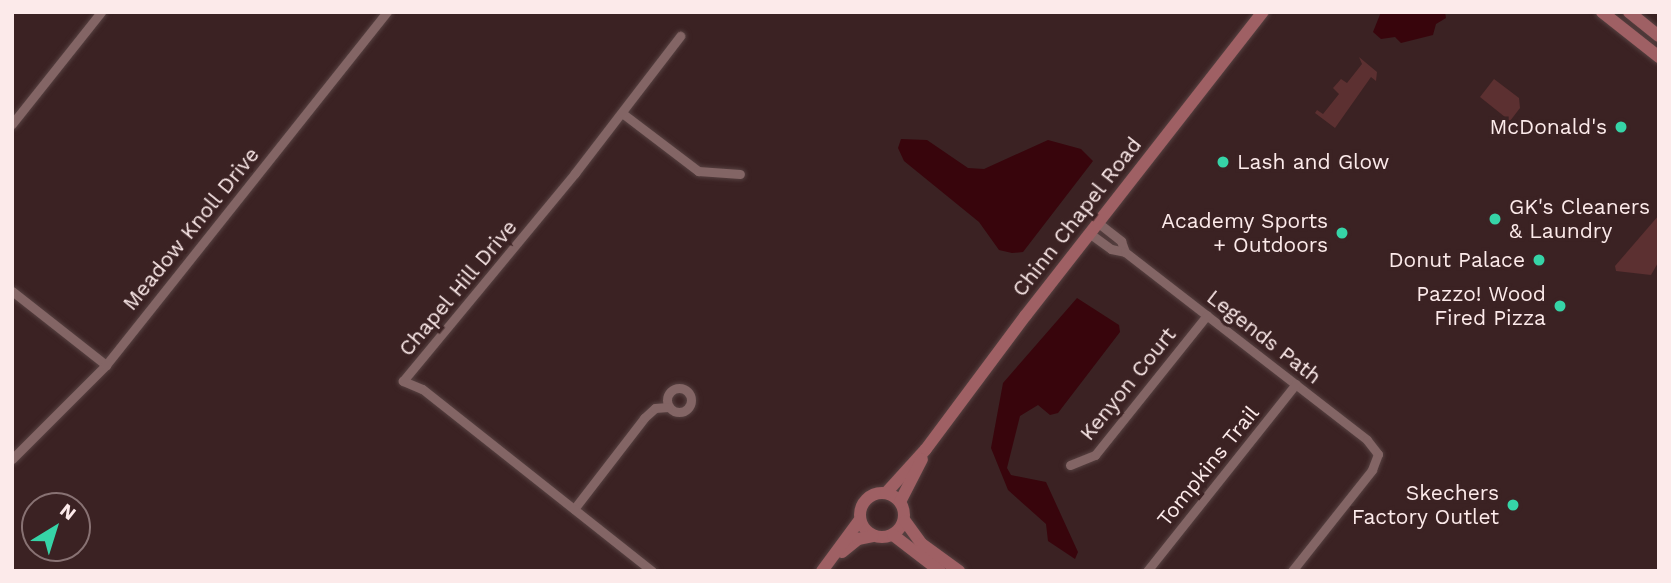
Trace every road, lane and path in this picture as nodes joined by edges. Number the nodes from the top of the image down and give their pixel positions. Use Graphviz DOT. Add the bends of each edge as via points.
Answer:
graph roads {
  1 [pos="101,12"];
  2 [pos="387,12"];
  3 [pos="1263,12"];
  4 [pos="1602,12"];
  5 [pos="1627,12"];
  6 [pos="1615,23"];
  7 [pos="680,36"];
  8 [pos="1659,36"];
  9 [pos="1659,57"];
  10 [pos="622,113"];
  11 [pos="12,124"];
  12 [pos="740,174"];
  13 [pos="1093,228"];
  14 [pos="12,291"];
  15 [pos="1206,315"];
  16 [pos="106,365"];
  17 [pos="1296,384"];
  18 [pos="668,407"];
  19 [pos="926,449"];
  20 [pos="12,459"];
  21 [pos="1070,465"];
  22 [pos="886,493"];
  23 [pos="900,502"];
  24 [pos="574,509"];
  25 [pos="905,520"];
  26 [pos="859,522"];
  27 [pos="893,535"];
  28 [pos="873,536"];
  29 [pos="825,567"];
  30 [pos="652,571"];
  31 [pos="940,571"];
  32 [pos="959,571"];
  33 [pos="1147,571"];
  34 [pos="1292,571"];
  1 -- 11 [label="street"];
  2 -- 16 [label="street, Meadow Knoll Drive"];
  3 -- 13 [label="street, Chinn Chapel Road"];
  4 -- 6 [label="street"];
  5 -- 6 [label="street"];
  5 -- 8 [label="street"];
  6 -- 9 [label="street"];
  7 -- 10 [label="street, Chapel Hill Drive"];
  10 -- 12 [label="street" via="698,171"];
  10 -- 24 [label="street, Chapel Hill Drive" via="403,381 422,389"];
  13 -- 15 [label="street, Legends Path" via="1121,241 1125,252"];
  13 -- 19 [label="street, Chinn Chapel Road"];
  14 -- 16 [label="street"];
  15 -- 17 [label="street, Legends Path"];
  15 -- 21 [label="street, Kenyon Court" via="1095,455"];
  16 -- 20 [label="street, Meadow Knoll Drive"];
  17 -- 33 [label="street, Tompkins Trail"];
  17 -- 34 [label="street, Legends Path" via="1378,454 1372,470"];
  18 -- 24 [label="street" via="655,408 644,418"];
  19 -- 22 [label="street, Chinn Chapel Road"];
  19 -- 23 [label="street, Chinn Chapel Road"];
  22 -- 23 [label="street"];
  22 -- 26 [label="street" via="868,498"];
  23 -- 25 [label="street"];
  24 -- 30 [label="street, Chapel Hill Drive"];
  25 -- 27 [label="street"];
  25 -- 32 [label="street" via="922,544"];
  26 -- 28 [label="street"];
  26 -- 29 [label="street"];
  27 -- 28 [label="street"];
  27 -- 31 [label="street"];
  28 -- 29 [label="street" via="858,539"];
}
